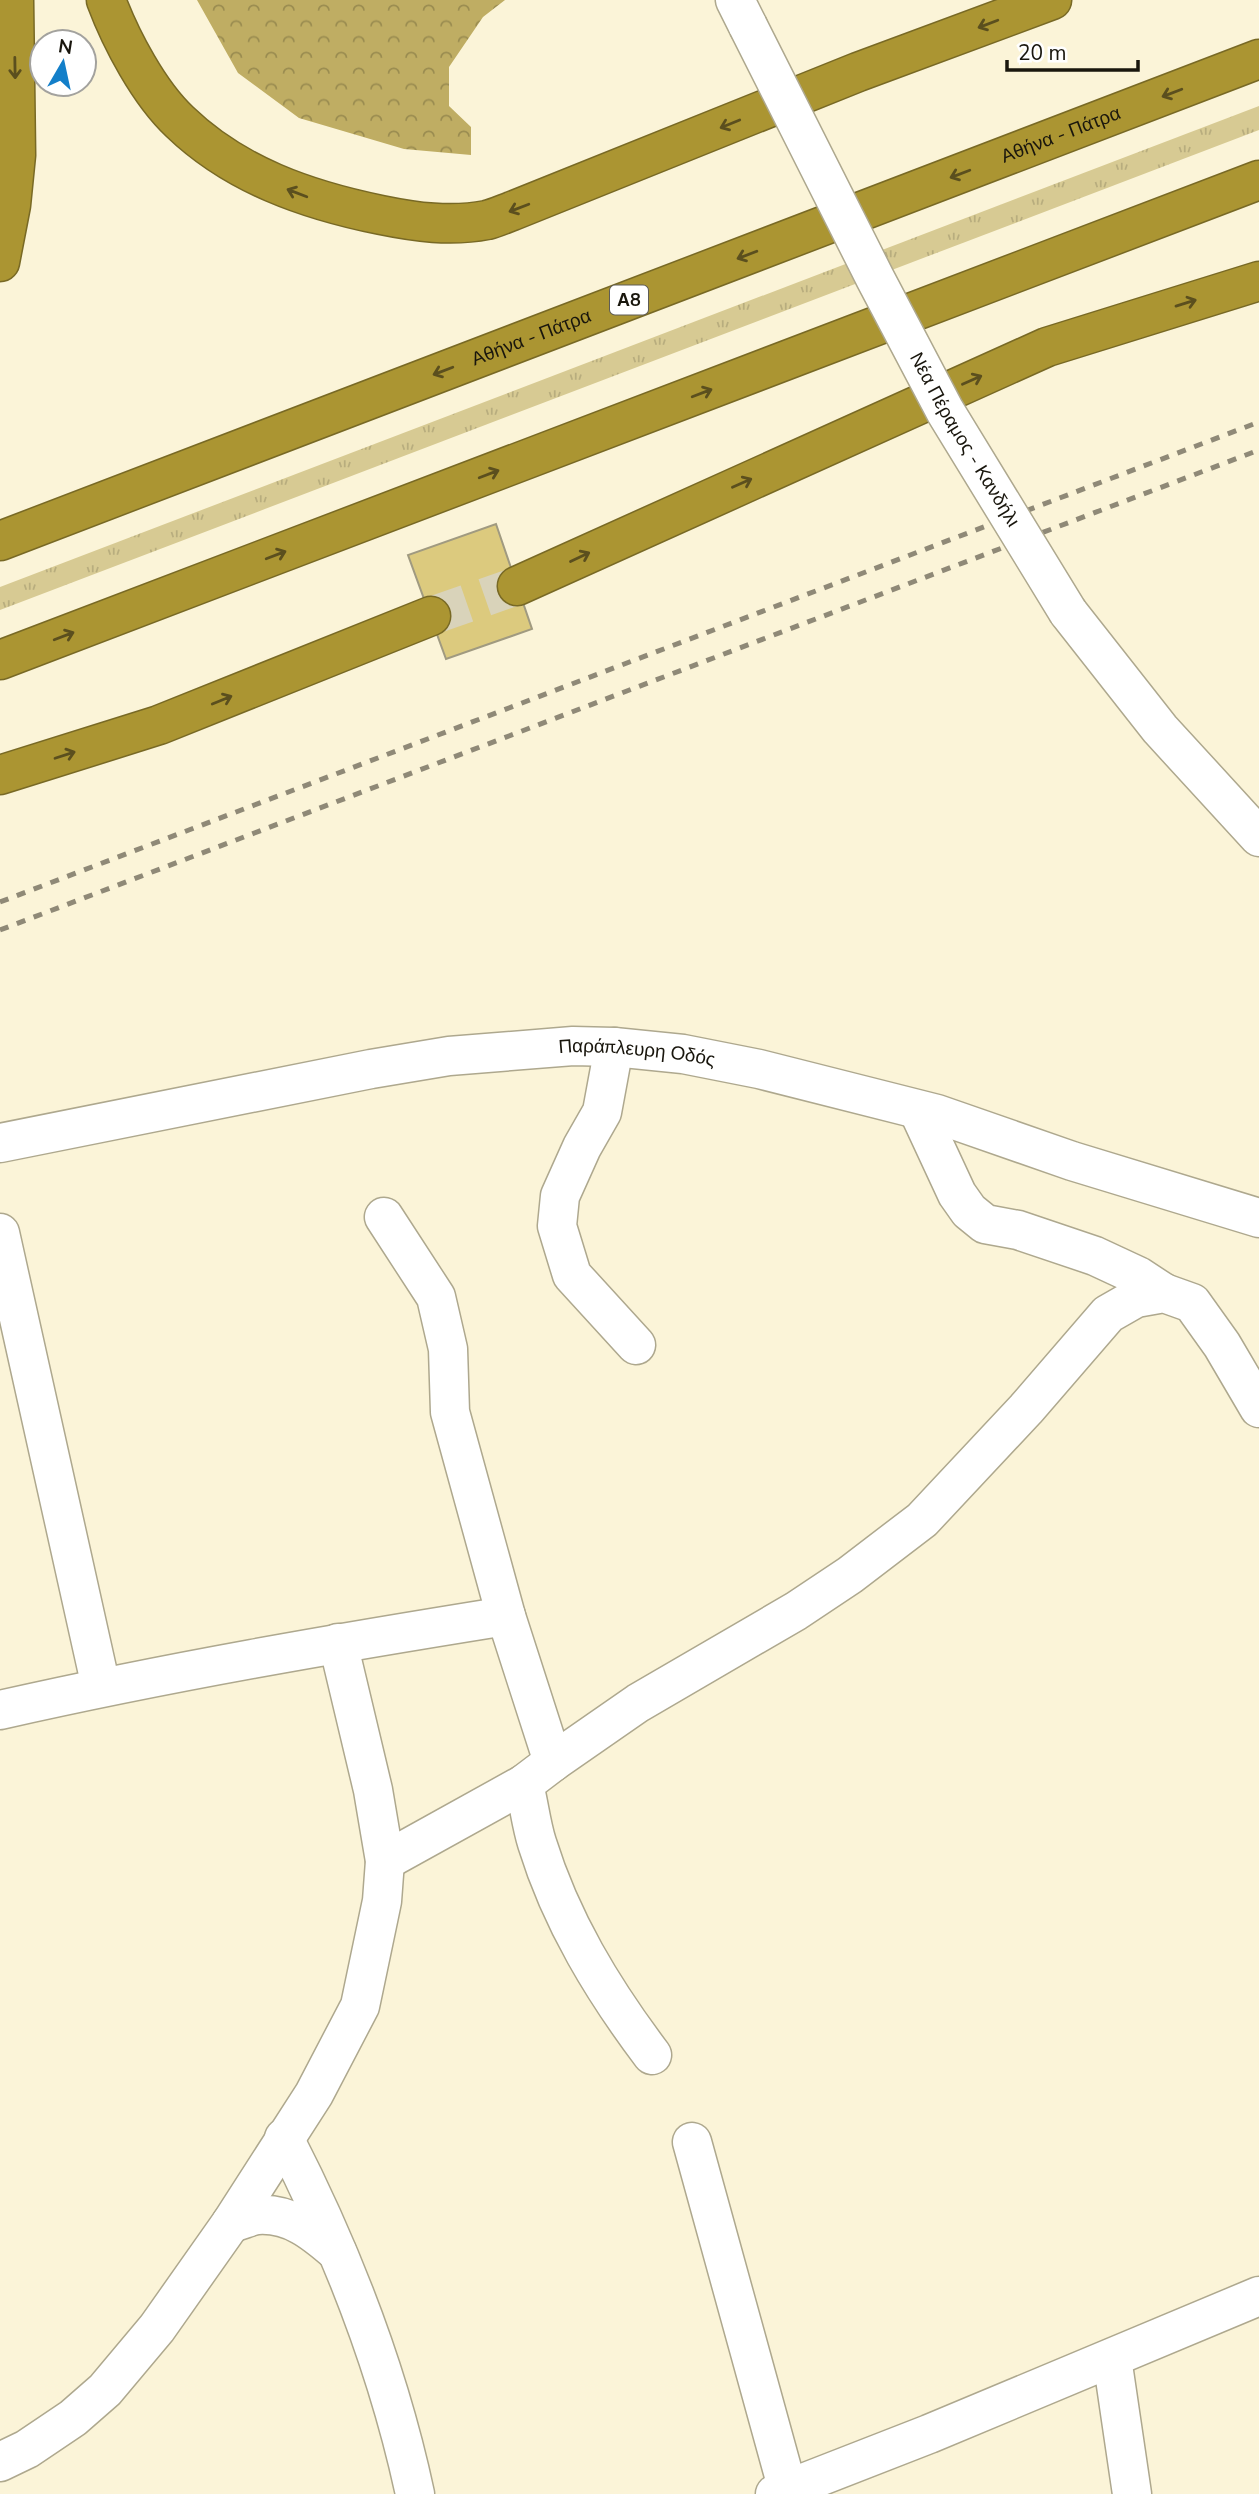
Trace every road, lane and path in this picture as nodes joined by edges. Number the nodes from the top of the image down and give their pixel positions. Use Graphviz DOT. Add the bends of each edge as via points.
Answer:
graph roads {
  1 [pos="14,0"];
  2 [pos="106,0"];
  3 [pos="1052,0"];
  4 [pos="741,13"];
  5 [pos="1259,60"];
  6 [pos="1259,180"];
  7 [pos="0,261"];
  8 [pos="1259,281"];
  9 [pos="0,541"];
  10 [pos="517,586"];
  11 [pos="431,616"];
  12 [pos="0,660"];
  13 [pos="0,775"];
  14 [pos="1259,837"];
  15 [pos="614,1047"];
  16 [pos="918,1110"];
  17 [pos="0,1143"];
  18 [pos="384,1217"];
  19 [pos="1259,1218"];
  20 [pos="0,1233"];
  21 [pos="1164,1293"];
  22 [pos="636,1345"];
  23 [pos="1259,1408"];
  24 [pos="506,1616"];
  25 [pos="338,1643"];
  26 [pos="101,1687"];
  27 [pos="0,1710"];
  28 [pos="539,1773"];
  29 [pos="385,1861"];
  30 [pos="652,2055"];
  31 [pos="284,2138"];
  32 [pos="692,2142"];
  33 [pos="232,2223"];
  34 [pos="337,2252"];
  35 [pos="1259,2296"];
  36 [pos="1112,2358"];
  37 [pos="0,2462"];
  38 [pos="784,2493"];
  39 [pos="415,2494"];
  40 [pos="1132,2494"];
  1 -- 7 [label="highway, one-way" via="16,155"];
  3 -- 2 [label="highway, one-way" via="858,72 512,211 487,220 449,223 415,222 303,196 215,152 178,121 146,79 119,34"];
  4 -- 14 [label="street, Νέα Πέραμος - Κανδήλι, bridge" via="945,411 1068,612 1160,729"];
  5 -- 9 [label="highway, Αθήνα - Πάτρα / Α8, one-way"];
  12 -- 6 [label="highway, one-way"];
  10 -- 8 [label="highway, one-way" via="1047,346"];
  13 -- 11 [label="highway, one-way" via="159,725"];
  15 -- 16 [label="street, Παράπλευρη Οδός" via="747,1067"];
  15 -- 17 [label="street, Παράπλευρη Οδός" via="449,1056"];
  15 -- 22 [label="street" via="602,1112 560,1196 557,1226 572,1275"];
  16 -- 19 [label="street, Παράπλευρη Οδός"];
  16 -- 21 [label="street" via="957,1194 985,1224 1095,1256"];
  18 -- 24 [label="street" via="436,1297 448,1349 450,1412"];
  20 -- 26 [label="street"];
  21 -- 23 [label="street" via="1192,1303"];
  21 -- 28 [label="street" via="1136,1298 1108,1314 922,1520 892,1544 796,1611 638,1703"];
  24 -- 25 [label="street"];
  24 -- 28 [label="street"];
  25 -- 26 [label="street"];
  25 -- 29 [label="street"];
  26 -- 27 [label="street"];
  28 -- 29 [label="street"];
  28 -- 30 [label="street" via="537,1841 558,1900 586,1959"];
  29 -- 31 [label="street" via="382,1901 360,2006 314,2094"];
  31 -- 33 [label="street"];
  31 -- 34 [label="street"];
  32 -- 38 [label="street"];
  33 -- 34 [label="street" via="257,2215 290,2219"];
  33 -- 37 [label="street" via="157,2328 105,2390 73,2418"];
  34 -- 39 [label="street" via="366,2319"];
  35 -- 36 [label="street"];
  36 -- 38 [label="street"];
  36 -- 40 [label="street"];
}
